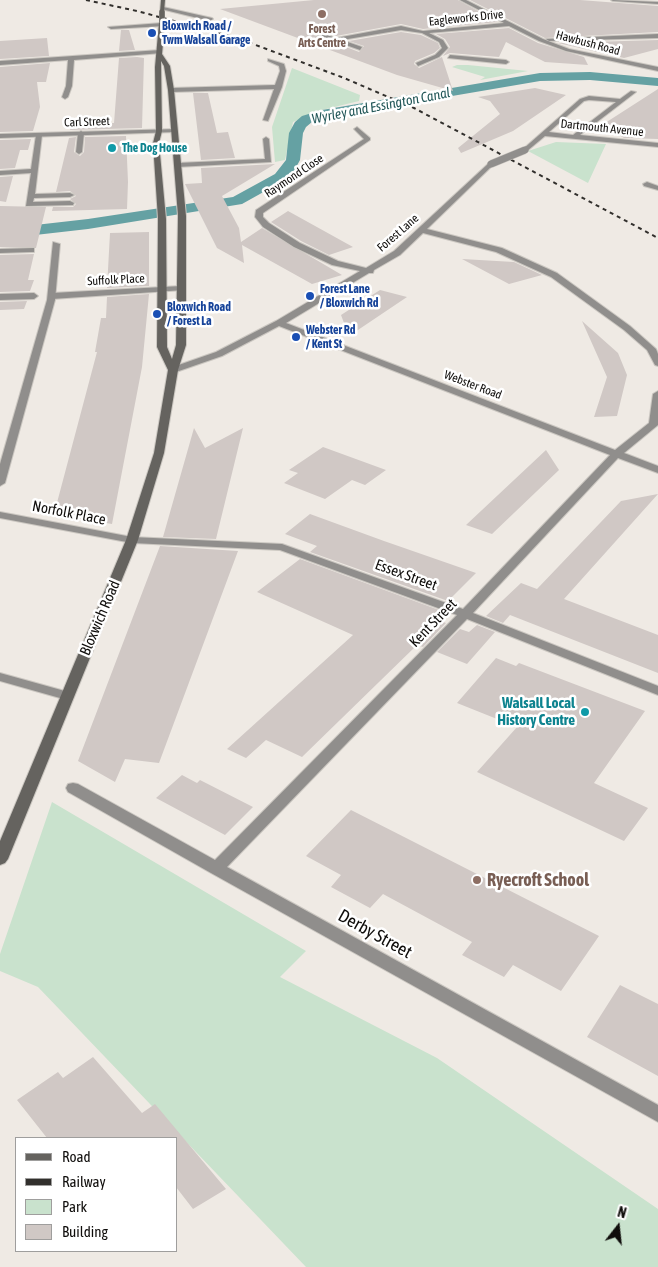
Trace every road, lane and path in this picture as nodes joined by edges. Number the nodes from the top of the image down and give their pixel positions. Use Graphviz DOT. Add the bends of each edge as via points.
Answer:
graph roads {
  1 [pos="163,0"];
  2 [pos="260,0"];
  3 [pos="280,0"];
  4 [pos="462,0"];
  5 [pos="613,0"];
  6 [pos="658,2"];
  7 [pos="162,10"];
  8 [pos="210,19"];
  9 [pos="162,24"];
  10 [pos="511,24"];
  11 [pos="111,27"];
  12 [pos="423,32"];
  13 [pos="318,34"];
  14 [pos="658,36"];
  15 [pos="335,40"];
  16 [pos="541,40"];
  17 [pos="360,48"];
  18 [pos="160,54"];
  19 [pos="71,58"];
  20 [pos="435,58"];
  21 [pos="270,60"];
  22 [pos="506,62"];
  23 [pos="0,63"];
  24 [pos="418,64"];
  25 [pos="658,69"];
  26 [pos="279,87"];
  27 [pos="171,90"];
  28 [pos="633,92"];
  29 [pos="65,97"];
  30 [pos="621,101"];
  31 [pos="266,120"];
  32 [pos="175,130"];
  33 [pos="159,131"];
  34 [pos="358,132"];
  35 [pos="81,133"];
  36 [pos="544,134"];
  37 [pos="39,135"];
  38 [pos="0,136"];
  39 [pos="574,138"];
  40 [pos="266,139"];
  41 [pos="658,145"];
  42 [pos="79,152"];
  43 [pos="177,165"];
  44 [pos="35,171"];
  45 [pos="0,172"];
  46 [pos="647,184"];
  47 [pos="658,188"];
  48 [pos="70,199"];
  49 [pos="421,230"];
  50 [pos="56,244"];
  51 [pos="182,246"];
  52 [pos="162,247"];
  53 [pos="31,250"];
  54 [pos="0,251"];
  55 [pos="370,271"];
  56 [pos="181,288"];
  57 [pos="163,289"];
  58 [pos="0,296"];
  59 [pos="34,296"];
  60 [pos="52,296"];
  61 [pos="280,323"];
  62 [pos="658,363"];
  63 [pos="173,370"];
  64 [pos="658,394"];
  65 [pos="656,424"];
  66 [pos="616,454"];
  67 [pos="658,470"];
  68 [pos="0,483"];
  69 [pos="0,515"];
  70 [pos="132,540"];
  71 [pos="465,614"];
  72 [pos="0,677"];
  73 [pos="658,691"];
  74 [pos="67,696"];
  75 [pos="72,788"];
  76 [pos="0,859"];
  77 [pos="216,869"];
  78 [pos="658,1114"];
  1 -- 7 [label="main road"];
  2 -- 3 [label="street"];
  4 -- 10 [label="street, Hawbush Road"];
  5 -- 6 [label="street"];
  7 -- 8 [label="street"];
  7 -- 9 [label="main road, bridge"];
  9 -- 11 [label="street"];
  9 -- 18 [label="main road"];
  10 -- 12 [label="street, Eagleworks Drive"];
  10 -- 16 [label="street, Hawbush Road"];
  12 -- 15 [label="street, Eagleworks Drive" via="401,28"];
  12 -- 20 [label="street, Eagleworks Drive" via="441,41 444,48"];
  13 -- 15 [label="street, Eagleworks Drive"];
  14 -- 16 [label="street"];
  15 -- 17 [label="street, Eagleworks Drive"];
  16 -- 25 [label="street, Hawbush Road" via="592,56"];
  18 -- 19 [label="street"];
  18 -- 27 [label="main road, Bloxwich Road" via="167,66"];
  18 -- 33 [label="main road"];
  19 -- 23 [label="street"];
  19 -- 29 [label="street"];
  20 -- 22 [label="street"];
  20 -- 24 [label="street"];
  21 -- 26 [label="street" via="282,65"];
  26 -- 27 [label="street"];
  26 -- 31 [label="street"];
  27 -- 32 [label="main road, Bloxwich Road"];
  28 -- 30 [label="street"];
  30 -- 36 [label="street, Forest Lane" via="582,100"];
  30 -- 39 [label="street"];
  32 -- 33 [label="street, Carl Street"];
  32 -- 43 [label="main road, Bloxwich Road"];
  33 -- 35 [label="street, Carl Street"];
  33 -- 52 [label="main road" via="156,142"];
  34 -- 55 [label="street, Raymond Close" via="368,139 259,212 259,217 297,245 335,263"];
  35 -- 37 [label="street, Carl Street"];
  35 -- 42 [label="street"];
  36 -- 39 [label="street, Dartmouth Avenue"];
  36 -- 49 [label="street, Forest Lane, bridge" via="525,150 491,164"];
  37 -- 38 [label="street, Carl Street"];
  37 -- 44 [label="street"];
  39 -- 41 [label="street, Dartmouth Avenue"];
  40 -- 43 [label="street" via="269,161"];
  43 -- 51 [label="main road, Bloxwich Road"];
  44 -- 45 [label="street"];
  44 -- 48 [label="street" via="31,196"];
  46 -- 47 [label="street"];
  49 -- 55 [label="street, Forest Lane" via="397,253"];
  49 -- 62 [label="street" via="499,250 554,275 627,328 651,349"];
  50 -- 60 [label="street"];
  51 -- 52 [label="main road"];
  51 -- 56 [label="main road, Bloxwich Road"];
  52 -- 57 [label="main road"];
  53 -- 54 [label="street"];
  55 -- 61 [label="street, Forest Lane"];
  56 -- 57 [label="street, Suffolk Place"];
  56 -- 63 [label="main road, Bloxwich Road" via="180,345"];
  57 -- 60 [label="street, Suffolk Place"];
  57 -- 63 [label="main road" via="162,346"];
  58 -- 59 [label="street"];
  60 -- 68 [label="street"];
  61 -- 63 [label="street, Forest Lane" via="219,354"];
  61 -- 66 [label="street, Webster Road"];
  63 -- 70 [label="main road, Bloxwich Road" via="158,453"];
  64 -- 65 [label="street, Kent Street"];
  65 -- 66 [label="street, Kent Street"];
  66 -- 67 [label="street, Webster Road"];
  66 -- 71 [label="street, Kent Street"];
  69 -- 70 [label="street, Norfolk Place"];
  70 -- 71 [label="street, Essex Street" via="282,547"];
  70 -- 74 [label="main road, Bloxwich Road"];
  71 -- 73 [label="street, Essex Street"];
  71 -- 77 [label="street, Kent Street"];
  72 -- 74 [label="street"];
  74 -- 76 [label="main road, Bloxwich Road"];
  75 -- 77 [label="street, Derby Street"];
  77 -- 78 [label="street, Derby Street"];
}
